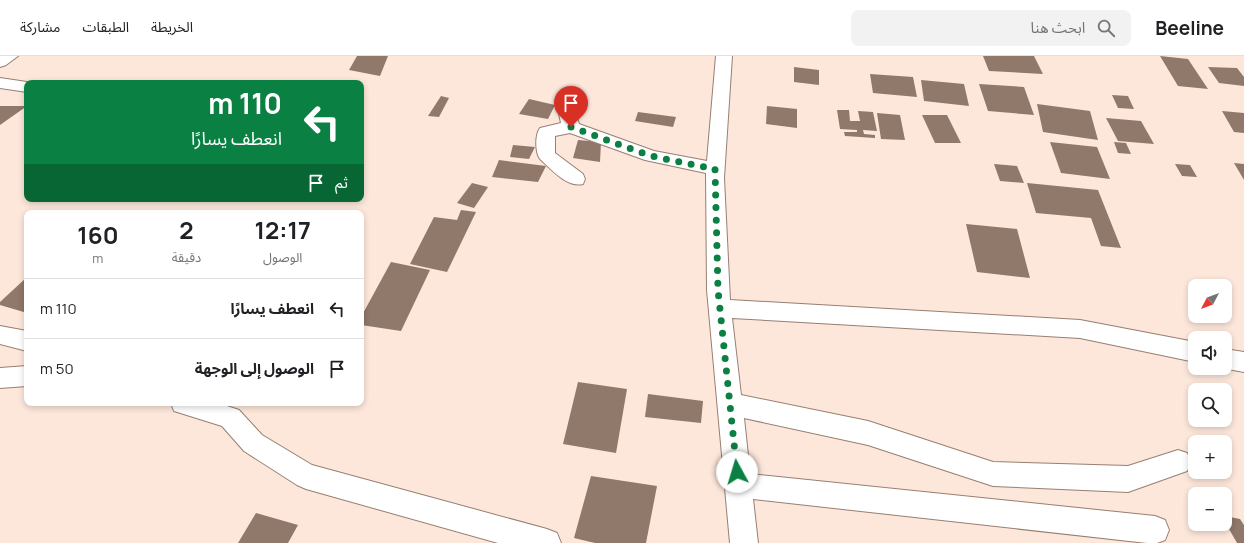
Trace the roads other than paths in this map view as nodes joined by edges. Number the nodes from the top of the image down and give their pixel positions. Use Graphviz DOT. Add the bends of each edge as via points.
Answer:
graph roads {
  1 [pos="10,56"];
  2 [pos="724,56"];
  3 [pos="0,62"];
  4 [pos="0,83"];
  5 [pos="24,87"];
  6 [pos="567,109"];
  7 [pos="571,127"];
  8 [pos="715,169"];
  9 [pos="576,179"];
  10 [pos="720,308"];
  11 [pos="0,335"];
  12 [pos="24,340"];
  13 [pos="1188,351"];
  14 [pos="1232,359"];
  15 [pos="1244,362"];
  16 [pos="24,375"];
  17 [pos="0,378"];
  18 [pos="730,404"];
  19 [pos="192,406"];
  20 [pos="1178,462"];
  21 [pos="738,486"];
  22 [pos="1155,530"];
  23 [pos="547,543"];
  24 [pos="744,543"];
  1 -- 3 [label="street"];
  2 -- 8 [label="street"];
  4 -- 5 [label="street"];
  6 -- 7 [label="street"];
  7 -- 8 [label="street" via="651,156"];
  7 -- 9 [label="street" via="546,132 546,155"];
  8 -- 10 [label="street"];
  10 -- 13 [label="street" via="1080,329"];
  10 -- 18 [label="street"];
  11 -- 12 [label="street"];
  14 -- 15 [label="street"];
  16 -- 17 [label="street"];
  18 -- 20 [label="street" via="868,433 992,474 1128,479"];
  18 -- 21 [label="street"];
  19 -- 23 [label="street" via="230,418 253,443 306,476"];
  21 -- 22 [label="street"];
  21 -- 24 [label="street"];
}
